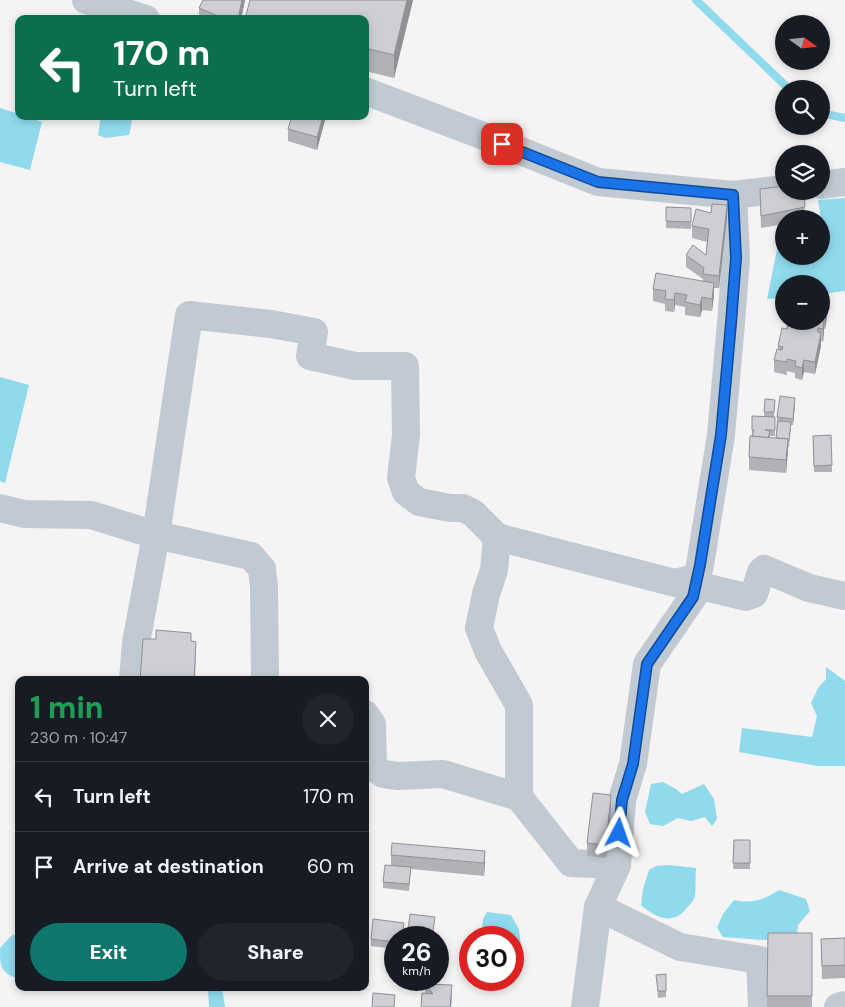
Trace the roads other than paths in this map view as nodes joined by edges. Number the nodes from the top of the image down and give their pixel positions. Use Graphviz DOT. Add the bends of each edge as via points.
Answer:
graph roads {
  1 [pos="86,0"];
  2 [pos="133,15"];
  3 [pos="369,93"];
  4 [pos="845,182"];
  5 [pos="830,184"];
  6 [pos="775,190"];
  7 [pos="733,195"];
  8 [pos="0,508"];
  9 [pos="156,535"];
  10 [pos="497,538"];
  11 [pos="697,581"];
  12 [pos="845,596"];
  13 [pos="133,676"];
  14 [pos="265,676"];
  15 [pos="369,720"];
  16 [pos="520,797"];
  17 [pos="617,865"];
  18 [pos="598,907"];
  19 [pos="845,1004"];
  20 [pos="585,1007"];
  21 [pos="762,1007"];
  22 [pos="838,1007"];
  1 -- 2 [label="street"];
  3 -- 7 [label="street" via="598,182"];
  4 -- 5 [label="street"];
  6 -- 7 [label="street"];
  7 -- 11 [label="street" via="736,258 722,426"];
  8 -- 9 [label="street" via="24,514 91,516"];
  9 -- 10 [label="street" via="189,315 314,332 310,356 328,361 355,366 405,366 406,435 401,478 406,492 419,502 463,508 473,513"];
  9 -- 13 [label="street" via="136,643"];
  9 -- 14 [label="street" via="251,556 262,569"];
  10 -- 11 [label="street" via="676,583"];
  10 -- 16 [label="street" via="494,570 479,628 488,651 519,705"];
  11 -- 12 [label="street" via="746,597 754,594 764,569 809,588"];
  11 -- 17 [label="street" via="693,597 647,664 633,764 622,800"];
  15 -- 16 [label="street" via="372,724 373,767 383,774 443,774"];
  16 -- 17 [label="street" via="571,863"];
  17 -- 18 [label="street"];
  18 -- 20 [label="street"];
  18 -- 21 [label="street" via="680,947 760,960"];
  19 -- 22 [label="street"];
}
